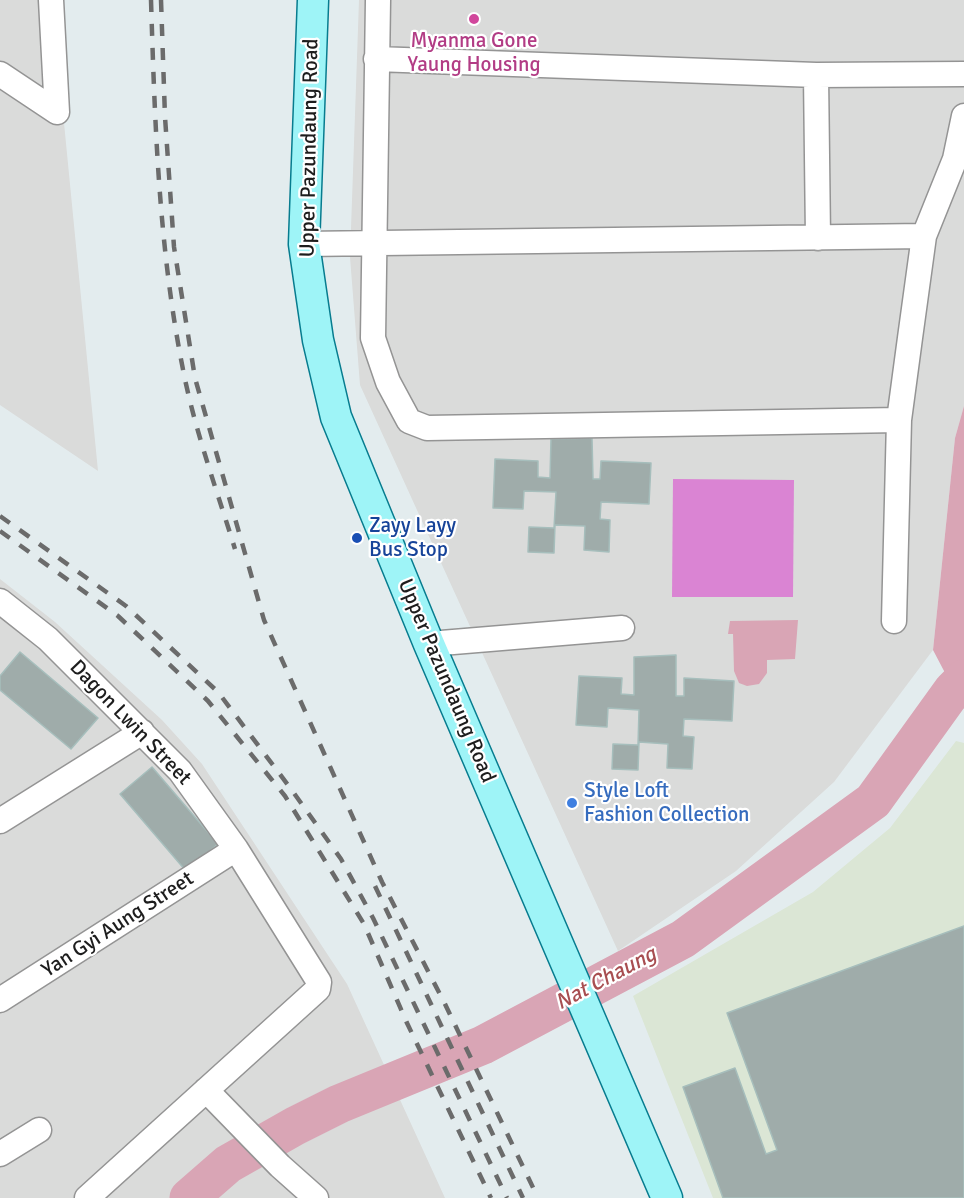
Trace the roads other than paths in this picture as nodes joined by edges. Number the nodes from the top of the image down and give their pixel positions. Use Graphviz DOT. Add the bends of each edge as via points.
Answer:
graph roads {
  1 [pos="51,0"];
  2 [pos="313,0"];
  3 [pos="378,0"];
  4 [pos="376,59"];
  5 [pos="0,74"];
  6 [pos="964,74"];
  7 [pos="816,75"];
  8 [pos="964,116"];
  9 [pos="924,236"];
  10 [pos="818,238"];
  11 [pos="374,241"];
  12 [pos="304,244"];
  13 [pos="899,420"];
  14 [pos="4,609"];
  15 [pos="894,621"];
  16 [pos="622,628"];
  17 [pos="429,644"];
  18 [pos="142,732"];
  19 [pos="0,821"];
  20 [pos="236,849"];
  21 [pos="0,1000"];
  22 [pos="206,1090"];
  23 [pos="39,1130"];
  24 [pos="0,1154"];
  25 [pos="87,1198"];
  26 [pos="316,1198"];
  27 [pos="667,1198"];
  1 -- 5 [label="street" via="57,112"];
  2 -- 12 [label="main road, Upper Pazundaung Road"];
  3 -- 4 [label="street"];
  4 -- 7 [label="street"];
  4 -- 11 [label="street"];
  6 -- 7 [label="street"];
  7 -- 10 [label="street"];
  8 -- 9 [label="street" via="956,159"];
  9 -- 10 [label="street"];
  9 -- 13 [label="street"];
  10 -- 11 [label="street"];
  11 -- 12 [label="street"];
  11 -- 13 [label="street" via="373,338 388,382 410,421 427,428"];
  12 -- 17 [label="main road, Upper Pazundaung Road" via="318,340 336,417"];
  13 -- 15 [label="street"];
  14 -- 18 [label="street, Dagon Lwin Street" via="48,639"];
  16 -- 17 [label="street"];
  17 -- 27 [label="main road, Upper Pazundaung Road"];
  18 -- 19 [label="street"];
  18 -- 20 [label="street, Dagon Lwin Street" via="180,771"];
  20 -- 21 [label="street, Yan Gyi Aung Street"];
  20 -- 22 [label="street, Dagon Lwin Street" via="319,982 318,989"];
  22 -- 25 [label="street"];
  22 -- 26 [label="street"];
  23 -- 24 [label="street"];
}
